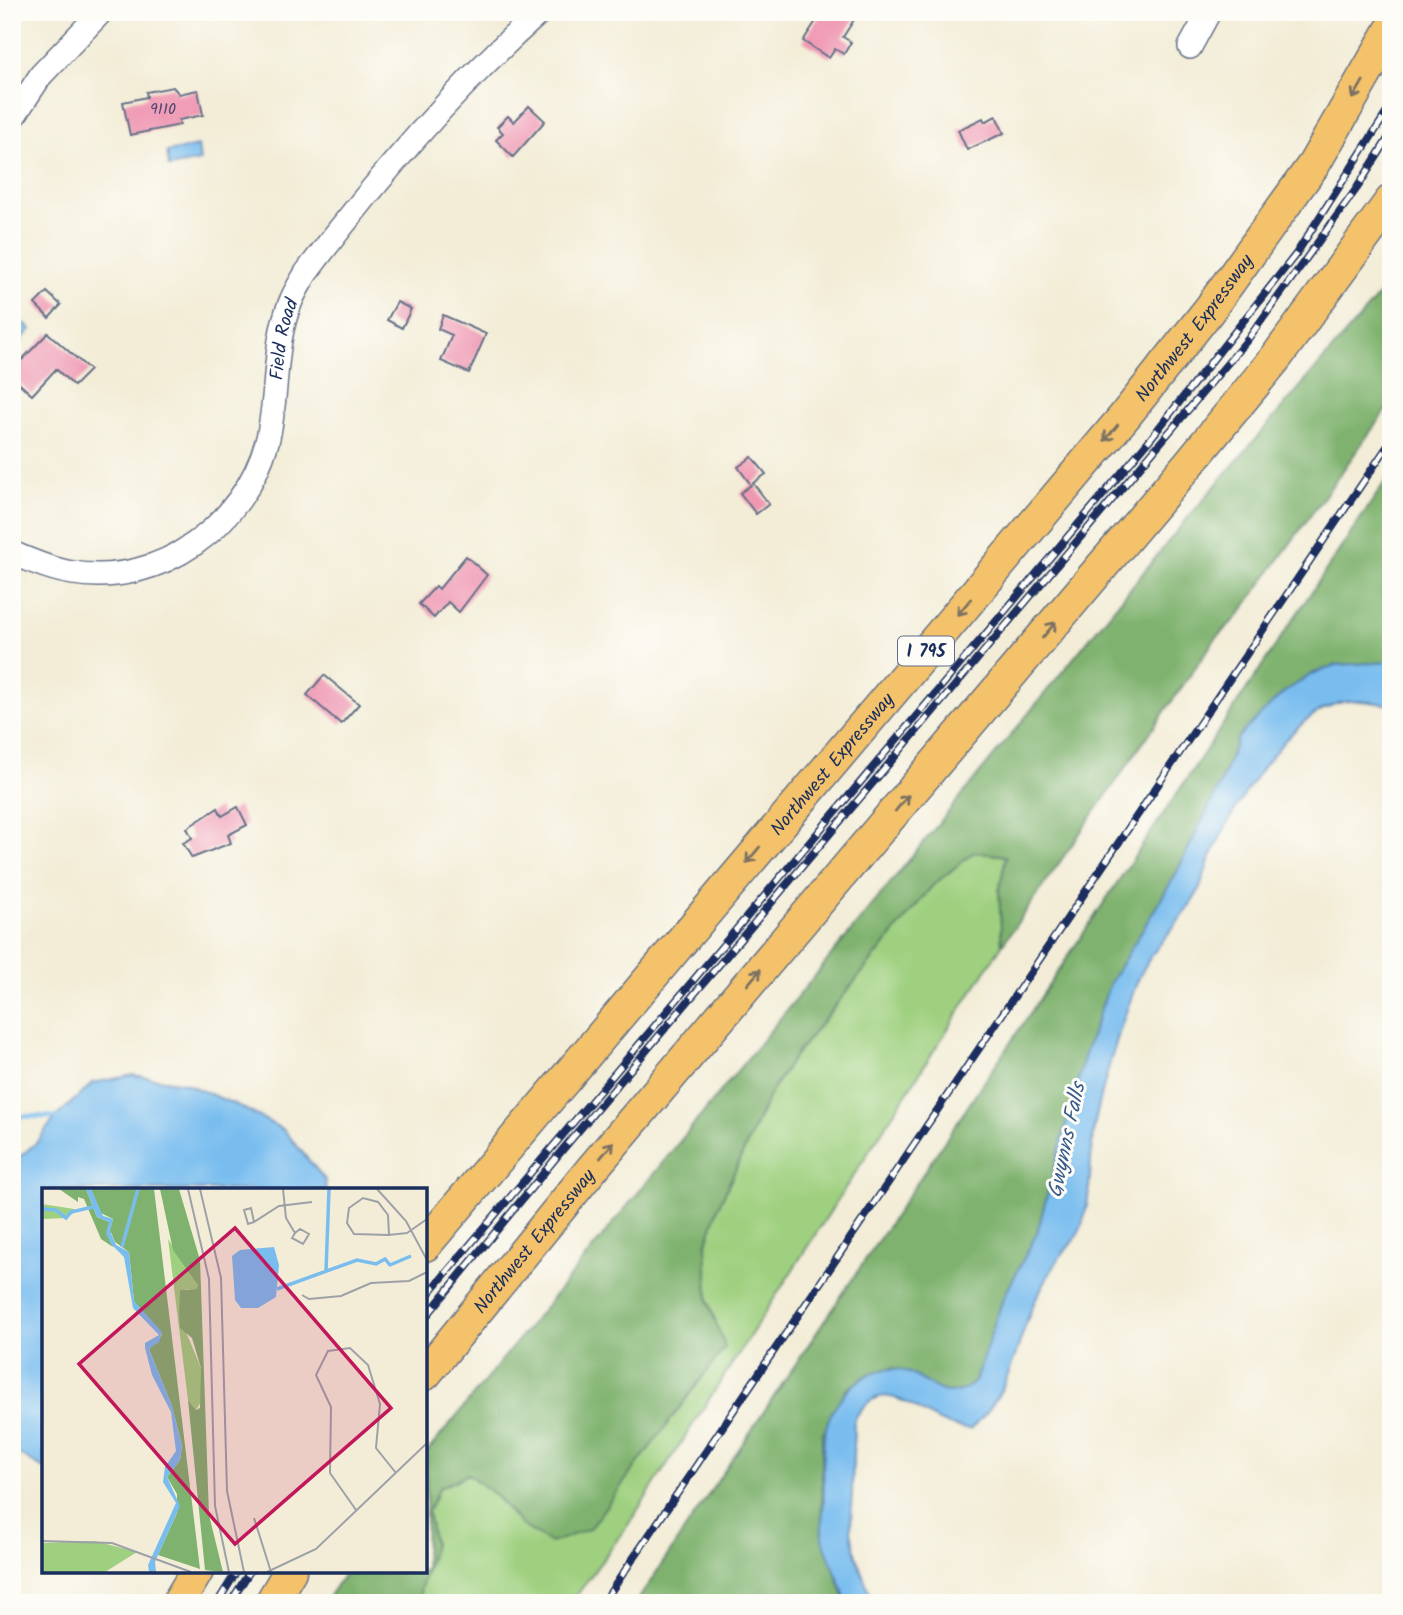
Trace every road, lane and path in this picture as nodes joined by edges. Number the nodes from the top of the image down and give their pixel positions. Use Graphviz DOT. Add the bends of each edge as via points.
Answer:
graph roads {
  1 [pos="101,12"];
  2 [pos="540,12"];
  3 [pos="1209,12"];
  4 [pos="1391,30"];
  5 [pos="1190,47"];
  6 [pos="12,119"];
  7 [pos="1391,201"];
  8 [pos="12,553"];
  9 [pos="427,1243"];
  10 [pos="427,1372"];
  11 [pos="196,1573"];
  12 [pos="289,1573"];
  13 [pos="178,1603"];
  14 [pos="271,1603"];
  1 -- 6 [label="street" via="41,75"];
  2 -- 8 [label="street, Field Road" via="446,104 306,273 290,301 282,333 274,415 266,445 250,486 216,527 175,556 130,571 73,573"];
  3 -- 5 [label="street"];
  4 -- 9 [label="highway, Northwest Expressway / I 795, one-way" via="1314,164 1175,353"];
  10 -- 7 [label="highway, Northwest Expressway, one-way" via="591,1170 1187,466 1275,359"];
  11 -- 13 [label="highway"];
  12 -- 14 [label="highway"];
}
